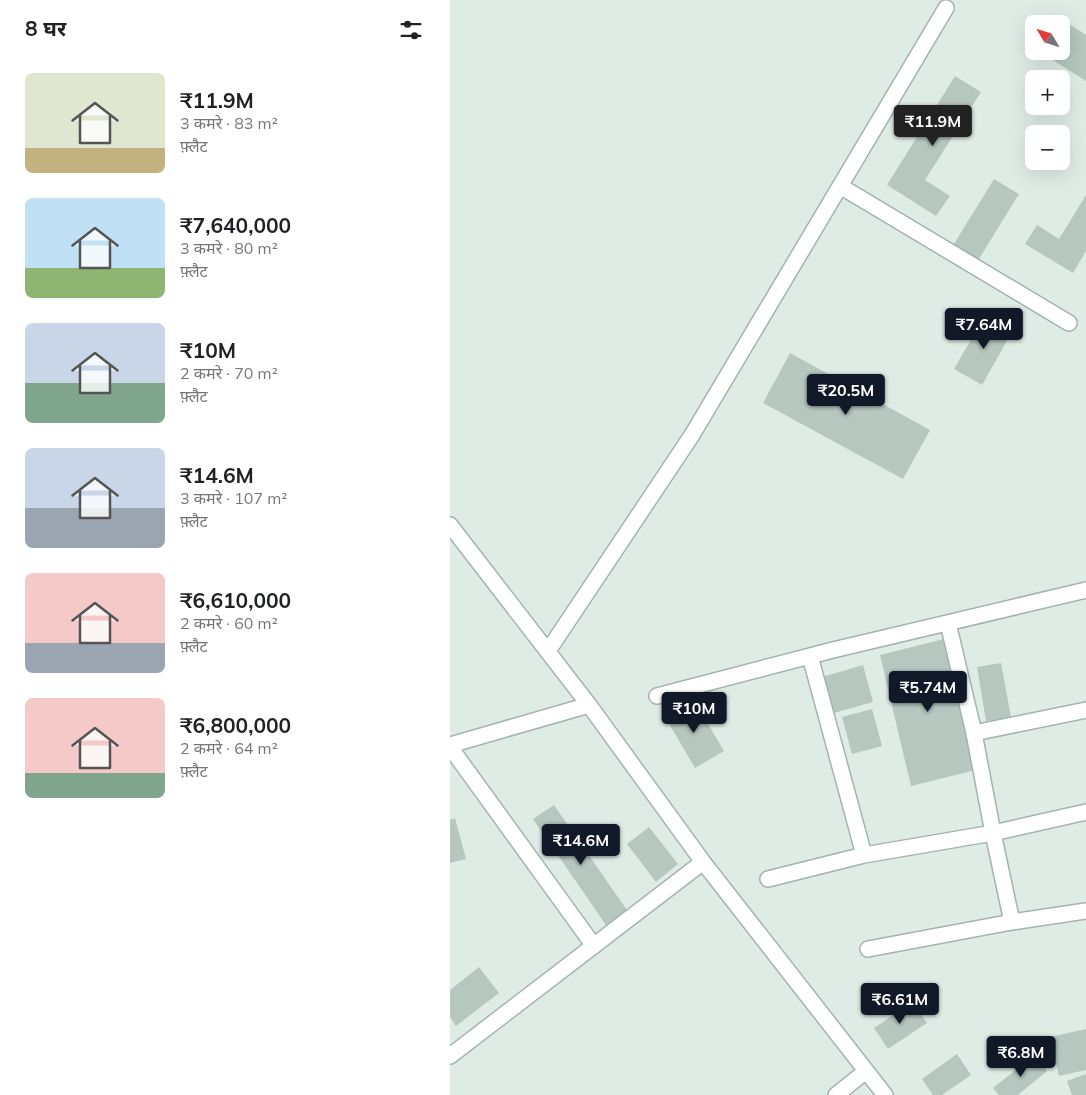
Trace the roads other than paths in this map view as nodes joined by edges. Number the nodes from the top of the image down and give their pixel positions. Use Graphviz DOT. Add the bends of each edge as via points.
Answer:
graph roads {
  1 [pos="946,8"];
  2 [pos="840,186"];
  3 [pos="1069,324"];
  4 [pos="450,525"];
  5 [pos="1086,590"];
  6 [pos="948,623"];
  7 [pos="548,651"];
  8 [pos="810,656"];
  9 [pos="657,696"];
  10 [pos="589,705"];
  11 [pos="1086,710"];
  12 [pos="974,733"];
  13 [pos="450,746"];
  14 [pos="1086,812"];
  15 [pos="993,833"];
  16 [pos="864,855"];
  17 [pos="703,862"];
  18 [pos="768,879"];
  19 [pos="1086,911"];
  20 [pos="1012,922"];
  21 [pos="594,946"];
  22 [pos="868,950"];
  23 [pos="450,1056"];
  24 [pos="866,1071"];
  25 [pos="836,1095"];
  26 [pos="885,1095"];
  1 -- 2 [label="street"];
  2 -- 3 [label="street"];
  2 -- 7 [label="street" via="692,435"];
  4 -- 7 [label="street"];
  5 -- 6 [label="street"];
  6 -- 8 [label="street"];
  6 -- 12 [label="street"];
  7 -- 10 [label="street"];
  8 -- 9 [label="street"];
  8 -- 16 [label="street"];
  10 -- 13 [label="street"];
  10 -- 17 [label="street"];
  11 -- 12 [label="street"];
  12 -- 15 [label="street"];
  13 -- 21 [label="street"];
  14 -- 15 [label="street"];
  15 -- 16 [label="street"];
  15 -- 20 [label="street"];
  16 -- 18 [label="street"];
  17 -- 21 [label="street"];
  17 -- 24 [label="street"];
  19 -- 20 [label="street"];
  20 -- 22 [label="street"];
  21 -- 23 [label="street"];
  24 -- 25 [label="street"];
  24 -- 26 [label="street"];
}
